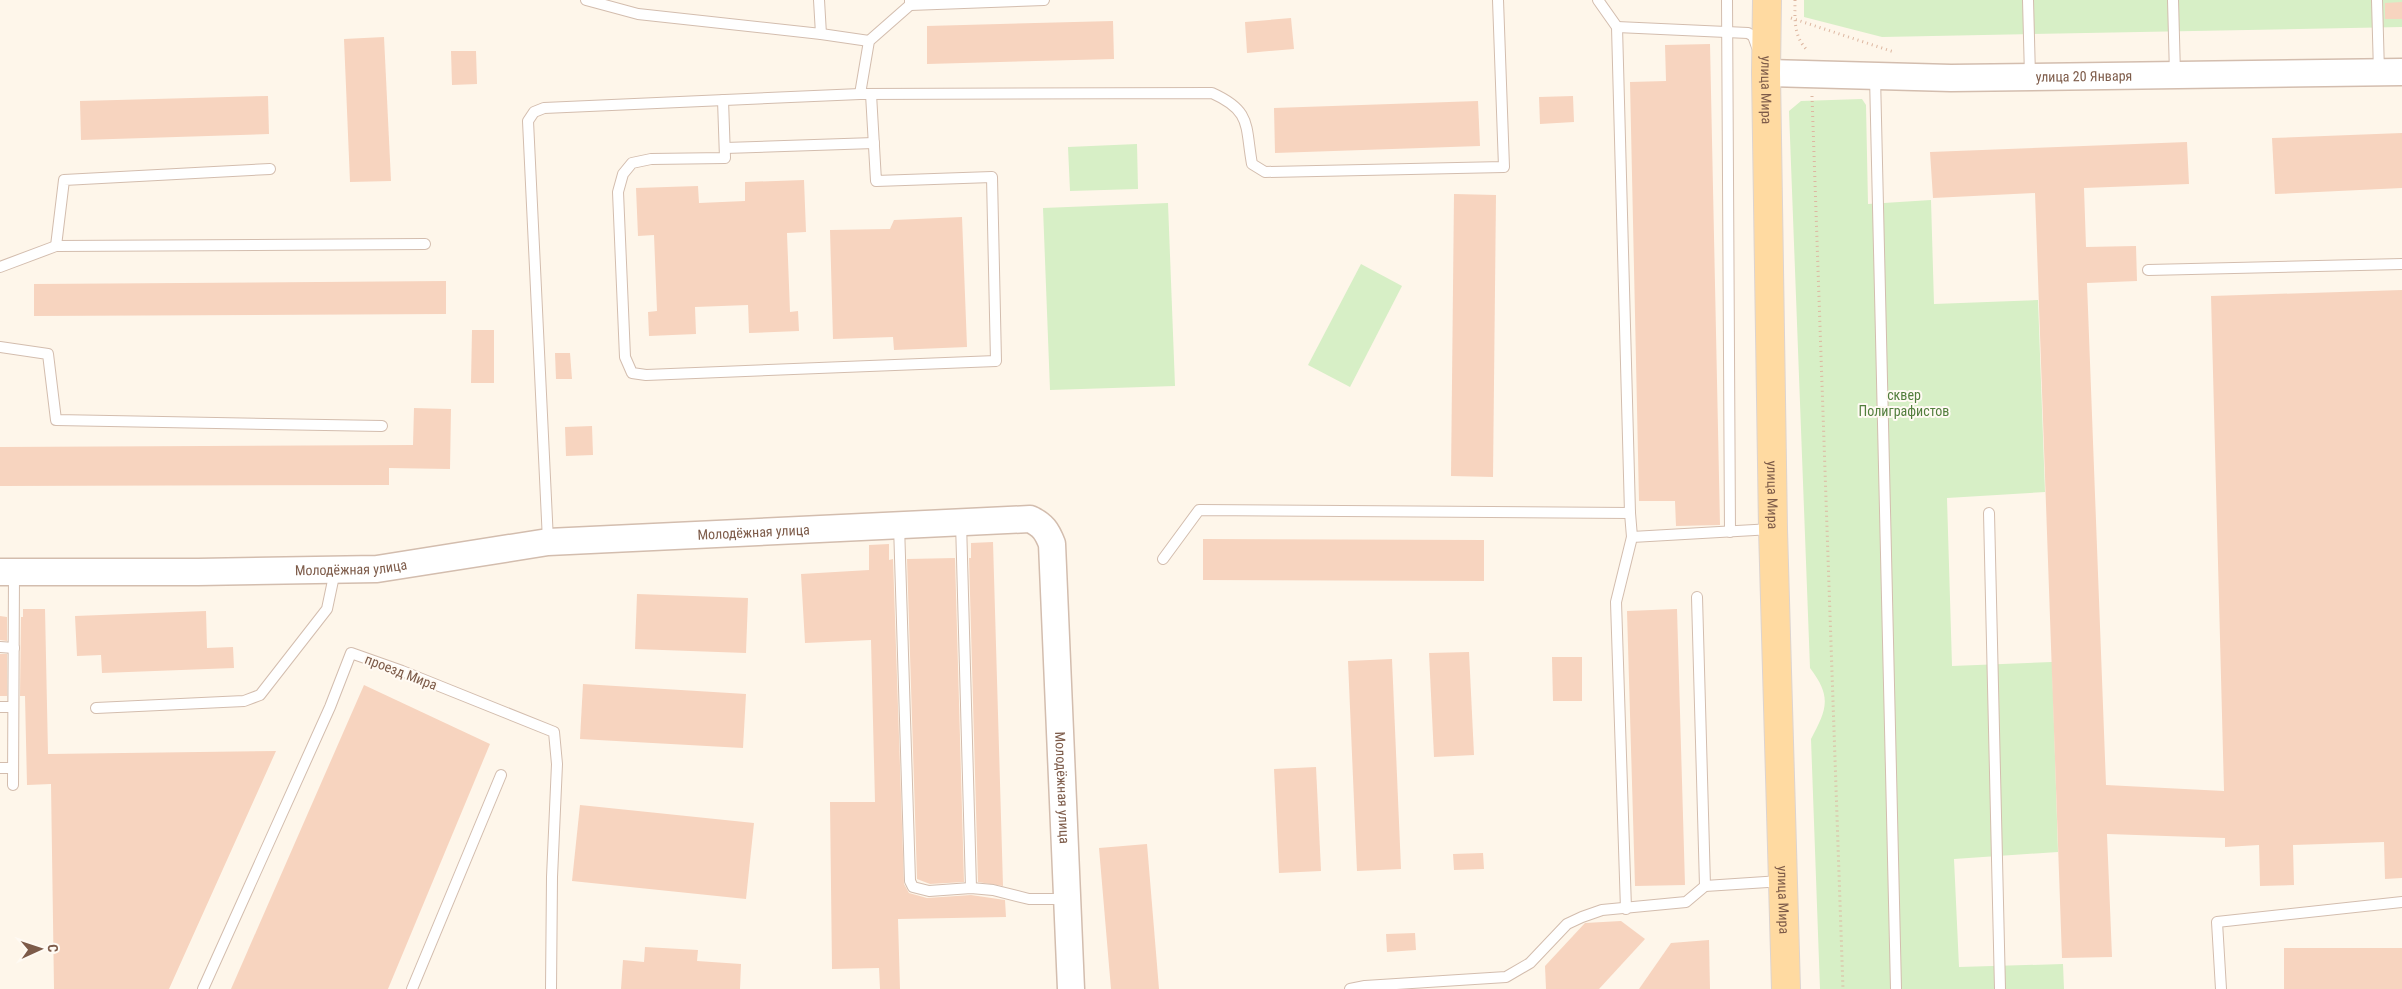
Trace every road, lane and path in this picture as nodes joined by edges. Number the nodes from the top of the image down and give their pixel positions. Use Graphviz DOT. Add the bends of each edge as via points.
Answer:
graph roads {
  1 [pos="586,0"];
  2 [pos="819,0"];
  3 [pos="1044,0"];
  4 [pos="1498,0"];
  5 [pos="1598,0"];
  6 [pos="1727,0"];
  7 [pos="1767,0"];
  8 [pos="1795,0"];
  9 [pos="2028,0"];
  10 [pos="2173,0"];
  11 [pos="2377,0"];
  12 [pos="910,2"];
  13 [pos="1617,27"];
  14 [pos="1727,31"];
  15 [pos="820,34"];
  16 [pos="869,41"];
  17 [pos="1810,54"];
  18 [pos="2390,72"];
  19 [pos="1766,73"];
  20 [pos="2175,75"];
  21 [pos="1875,76"];
  22 [pos="2030,77"];
  23 [pos="1812,91"];
  24 [pos="860,94"];
  25 [pos="872,94"];
  26 [pos="723,100"];
  27 [pos="874,143"];
  28 [pos="725,148"];
  29 [pos="270,169"];
  30 [pos="425,244"];
  31 [pos="56,246"];
  32 [pos="2402,264"];
  33 [pos="0,267"];
  34 [pos="2148,270"];
  35 [pos="0,347"];
  36 [pos="382,426"];
  37 [pos="1630,513"];
  38 [pos="1989,513"];
  39 [pos="961,521"];
  40 [pos="899,524"];
  41 [pos="1773,529"];
  42 [pos="1730,532"];
  43 [pos="1632,537"];
  44 [pos="548,542"];
  45 [pos="1162,559"];
  46 [pos="335,570"];
  47 [pos="7,572"];
  48 [pos="1697,597"];
  49 [pos="0,647"];
  50 [pos="14,648"];
  51 [pos="0,707"];
  52 [pos="13,707"];
  53 [pos="96,708"];
  54 [pos="0,768"];
  55 [pos="13,768"];
  56 [pos="501,775"];
  57 [pos="13,785"];
  58 [pos="1783,881"];
  59 [pos="1705,886"];
  60 [pos="971,888"];
  61 [pos="1067,899"];
  62 [pos="2402,902"];
  63 [pos="1626,909"];
  64 [pos="203,989"];
  65 [pos="412,989"];
  66 [pos="551,989"];
  67 [pos="1070,989"];
  68 [pos="1350,989"];
  69 [pos="1786,989"];
  70 [pos="1843,989"];
  71 [pos="1896,989"];
  72 [pos="2000,989"];
  73 [pos="2221,989"];
  1 -- 15 [label="lane" via="638,14"];
  2 -- 15 [label="lane"];
  3 -- 12 [label="lane"];
  4 -- 25 [label="lane" via="1504,167 1265,172 1252,164 1244,114 1212,93"];
  5 -- 13 [label="lane"];
  6 -- 14 [label="lane"];
  7 -- 19 [label="main road, улица Мира"];
  8 -- 17 [label="path" via="1795,32"];
  9 -- 22 [label="lane"];
  10 -- 20 [label="lane"];
  11 -- 18 [label="lane"];
  12 -- 16 [label="lane"];
  13 -- 14 [label="lane"];
  13 -- 37 [label="lane"];
  14 -- 19 [label="lane" via="1748,32 1753,36"];
  14 -- 42 [label="lane"];
  15 -- 16 [label="lane"];
  16 -- 24 [label="lane"];
  18 -- 20 [label="street, улица 20 Января"];
  19 -- 21 [label="street, улица 20 Января"];
  19 -- 41 [label="main road, улица Мира"];
  20 -- 22 [label="street, улица 20 Января"];
  21 -- 22 [label="street, улица 20 Января"];
  21 -- 71 [label="lane"];
  23 -- 70 [label="path"];
  24 -- 25 [label="lane"];
  24 -- 26 [label="lane"];
  25 -- 27 [label="lane"];
  26 -- 28 [label="lane"];
  26 -- 44 [label="lane" via="544,108 534,112 528,121"];
  27 -- 28 [label="lane"];
  27 -- 28 [label="lane" via="876,181 992,177 996,361 646,376 632,373 625,357 618,192 623,174 632,163 651,159 725,158"];
  29 -- 31 [label="lane" via="64,180"];
  30 -- 31 [label="lane"];
  31 -- 33 [label="lane"];
  32 -- 34 [label="lane"];
  35 -- 36 [label="lane" via="48,354 56,420"];
  37 -- 43 [label="lane"];
  37 -- 45 [label="lane" via="1200,510"];
  38 -- 72 [label="lane"];
  39 -- 40 [label="street, Молодёжная улица"];
  39 -- 60 [label="lane"];
  39 -- 61 [label="street, Молодёжная улица" via="1030,519 1047,530 1052,544"];
  40 -- 44 [label="street, Молодёжная улица"];
  40 -- 60 [label="lane" via="910,881 913,887 929,891"];
  41 -- 42 [label="lane"];
  41 -- 58 [label="main road, улица Мира"];
  42 -- 43 [label="lane"];
  43 -- 63 [label="lane" via="1616,602"];
  44 -- 46 [label="street, Молодёжная улица" via="378,569"];
  46 -- 47 [label="street, Молодёжная улица"];
  46 -- 53 [label="lane" via="327,609 260,695 244,701"];
  47 -- 50 [label="lane"];
  48 -- 59 [label="lane"];
  49 -- 50 [label="lane"];
  50 -- 52 [label="lane"];
  51 -- 52 [label="lane"];
  52 -- 55 [label="lane"];
  54 -- 55 [label="lane"];
  55 -- 57 [label="lane"];
  56 -- 65 [label="lane"];
  58 -- 59 [label="lane"];
  58 -- 69 [label="main road, улица Мира"];
  59 -- 63 [label="lane" via="1686,902"];
  60 -- 61 [label="lane" via="1030,898"];
  61 -- 67 [label="street, Молодёжная улица"];
  62 -- 73 [label="lane" via="2217,922"];
  63 -- 68 [label="lane" via="1602,910 1567,924 1530,963 1506,977"];
  64 -- 66 [label="lane, проезд Мира" via="330,707 351,653 554,732 557,764"];
}
